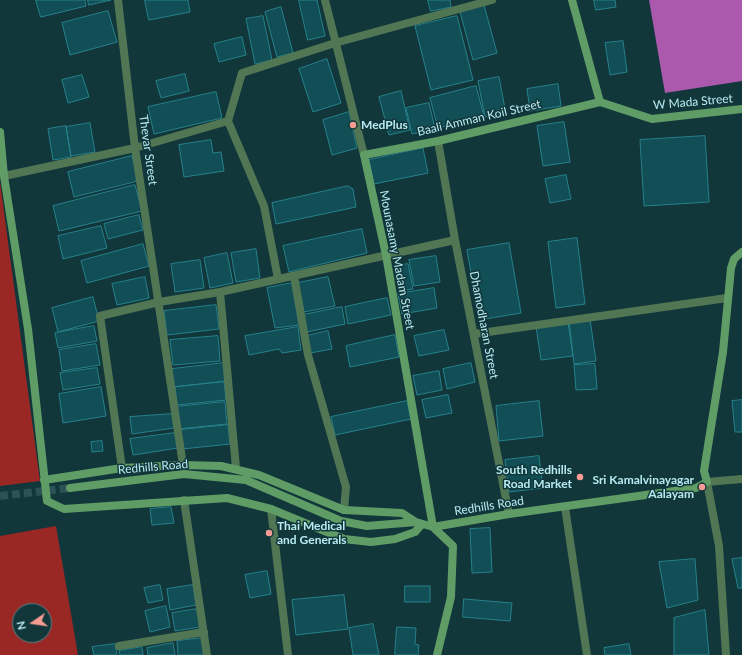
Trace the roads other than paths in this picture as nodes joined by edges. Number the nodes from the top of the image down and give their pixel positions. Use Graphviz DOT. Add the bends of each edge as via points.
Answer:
graph roads {
  1 [pos="118,0"];
  2 [pos="325,0"];
  3 [pos="492,0"];
  4 [pos="572,0"];
  5 [pos="335,43"];
  6 [pos="600,102"];
  7 [pos="742,109"];
  8 [pos="228,121"];
  9 [pos="0,132"];
  10 [pos="438,141"];
  11 [pos="135,148"];
  12 [pos="364,155"];
  13 [pos="4,176"];
  14 [pos="455,240"];
  15 [pos="742,252"];
  16 [pos="386,255"];
  17 [pos="294,276"];
  18 [pos="278,279"];
  19 [pos="220,292"];
  20 [pos="727,298"];
  21 [pos="159,302"];
  22 [pos="474,334"];
  23 [pos="183,465"];
  24 [pos="122,468"];
  25 [pos="236,468"];
  26 [pos="742,479"];
  27 [pos="44,480"];
  28 [pos="707,482"];
  29 [pos="70,488"];
  30 [pos="184,500"];
  31 [pos="565,507"];
  32 [pos="270,509"];
  33 [pos="344,510"];
  34 [pos="509,514"];
  35 [pos="419,523"];
  36 [pos="433,527"];
  37 [pos="204,632"];
  38 [pos="119,646"];
  39 [pos="207,655"];
  40 [pos="288,655"];
  41 [pos="437,655"];
  42 [pos="587,655"];
  43 [pos="726,655"];
  1 -- 11 [label="street, Thevar Street"];
  2 -- 5 [label="street, Mounasamy Madam Street"];
  3 -- 5 [label="street"];
  4 -- 6 [label="street"];
  5 -- 8 [label="street" via="242,73"];
  5 -- 12 [label="street, Mounasamy Madam Street"];
  6 -- 7 [label="street, W Mada Street" via="652,119"];
  6 -- 10 [label="street, Baali Amman Koil Street"];
  8 -- 11 [label="street"];
  8 -- 18 [label="street" via="264,206"];
  9 -- 13 [label="street"];
  10 -- 12 [label="street, Baali Amman Koil Street"];
  10 -- 14 [label="street, Dhamodharan Street"];
  11 -- 13 [label="street"];
  11 -- 21 [label="street, Thevar Street"];
  12 -- 16 [label="street, Mounasamy Madam Street"];
  13 -- 27 [label="street" via="28,329"];
  14 -- 16 [label="street"];
  14 -- 22 [label="street, Dhamodharan Street"];
  15 -- 20 [label="street" via="734,259 731,268"];
  16 -- 17 [label="street"];
  16 -- 36 [label="street, Mounasamy Madam Street"];
  17 -- 18 [label="street"];
  17 -- 33 [label="street" via="308,354 346,488"];
  18 -- 19 [label="street"];
  19 -- 21 [label="street"];
  19 -- 25 [label="street"];
  20 -- 22 [label="street"];
  20 -- 28 [label="street" via="723,352 704,471"];
  21 -- 23 [label="street, Thevar Street"];
  21 -- 24 [label="street" via="100,316"];
  22 -- 34 [label="street, Dhamodharan Street"];
  23 -- 24 [label="street"];
  23 -- 25 [label="street"];
  24 -- 27 [label="street"];
  25 -- 33 [label="street"];
  26 -- 28 [label="street"];
  27 -- 30 [label="street" via="47,501 64,509"];
  28 -- 31 [label="street, Redhills Road" via="696,488"];
  28 -- 43 [label="street" via="718,546"];
  29 -- 35 [label="street, Redhills Road" via="176,474 199,475 246,480 341,521 367,526"];
  30 -- 32 [label="street" via="227,498"];
  30 -- 37 [label="street"];
  31 -- 34 [label="street, Redhills Road"];
  31 -- 42 [label="street"];
  32 -- 35 [label="street" via="344,539 371,542 395,539 415,532"];
  32 -- 40 [label="street"];
  33 -- 35 [label="street" via="402,513"];
  34 -- 36 [label="street, Redhills Road"];
  35 -- 36 [label="street, Redhills Road"];
  36 -- 41 [label="street" via="453,546 451,597"];
  37 -- 38 [label="street"];
  37 -- 39 [label="street"];
}
